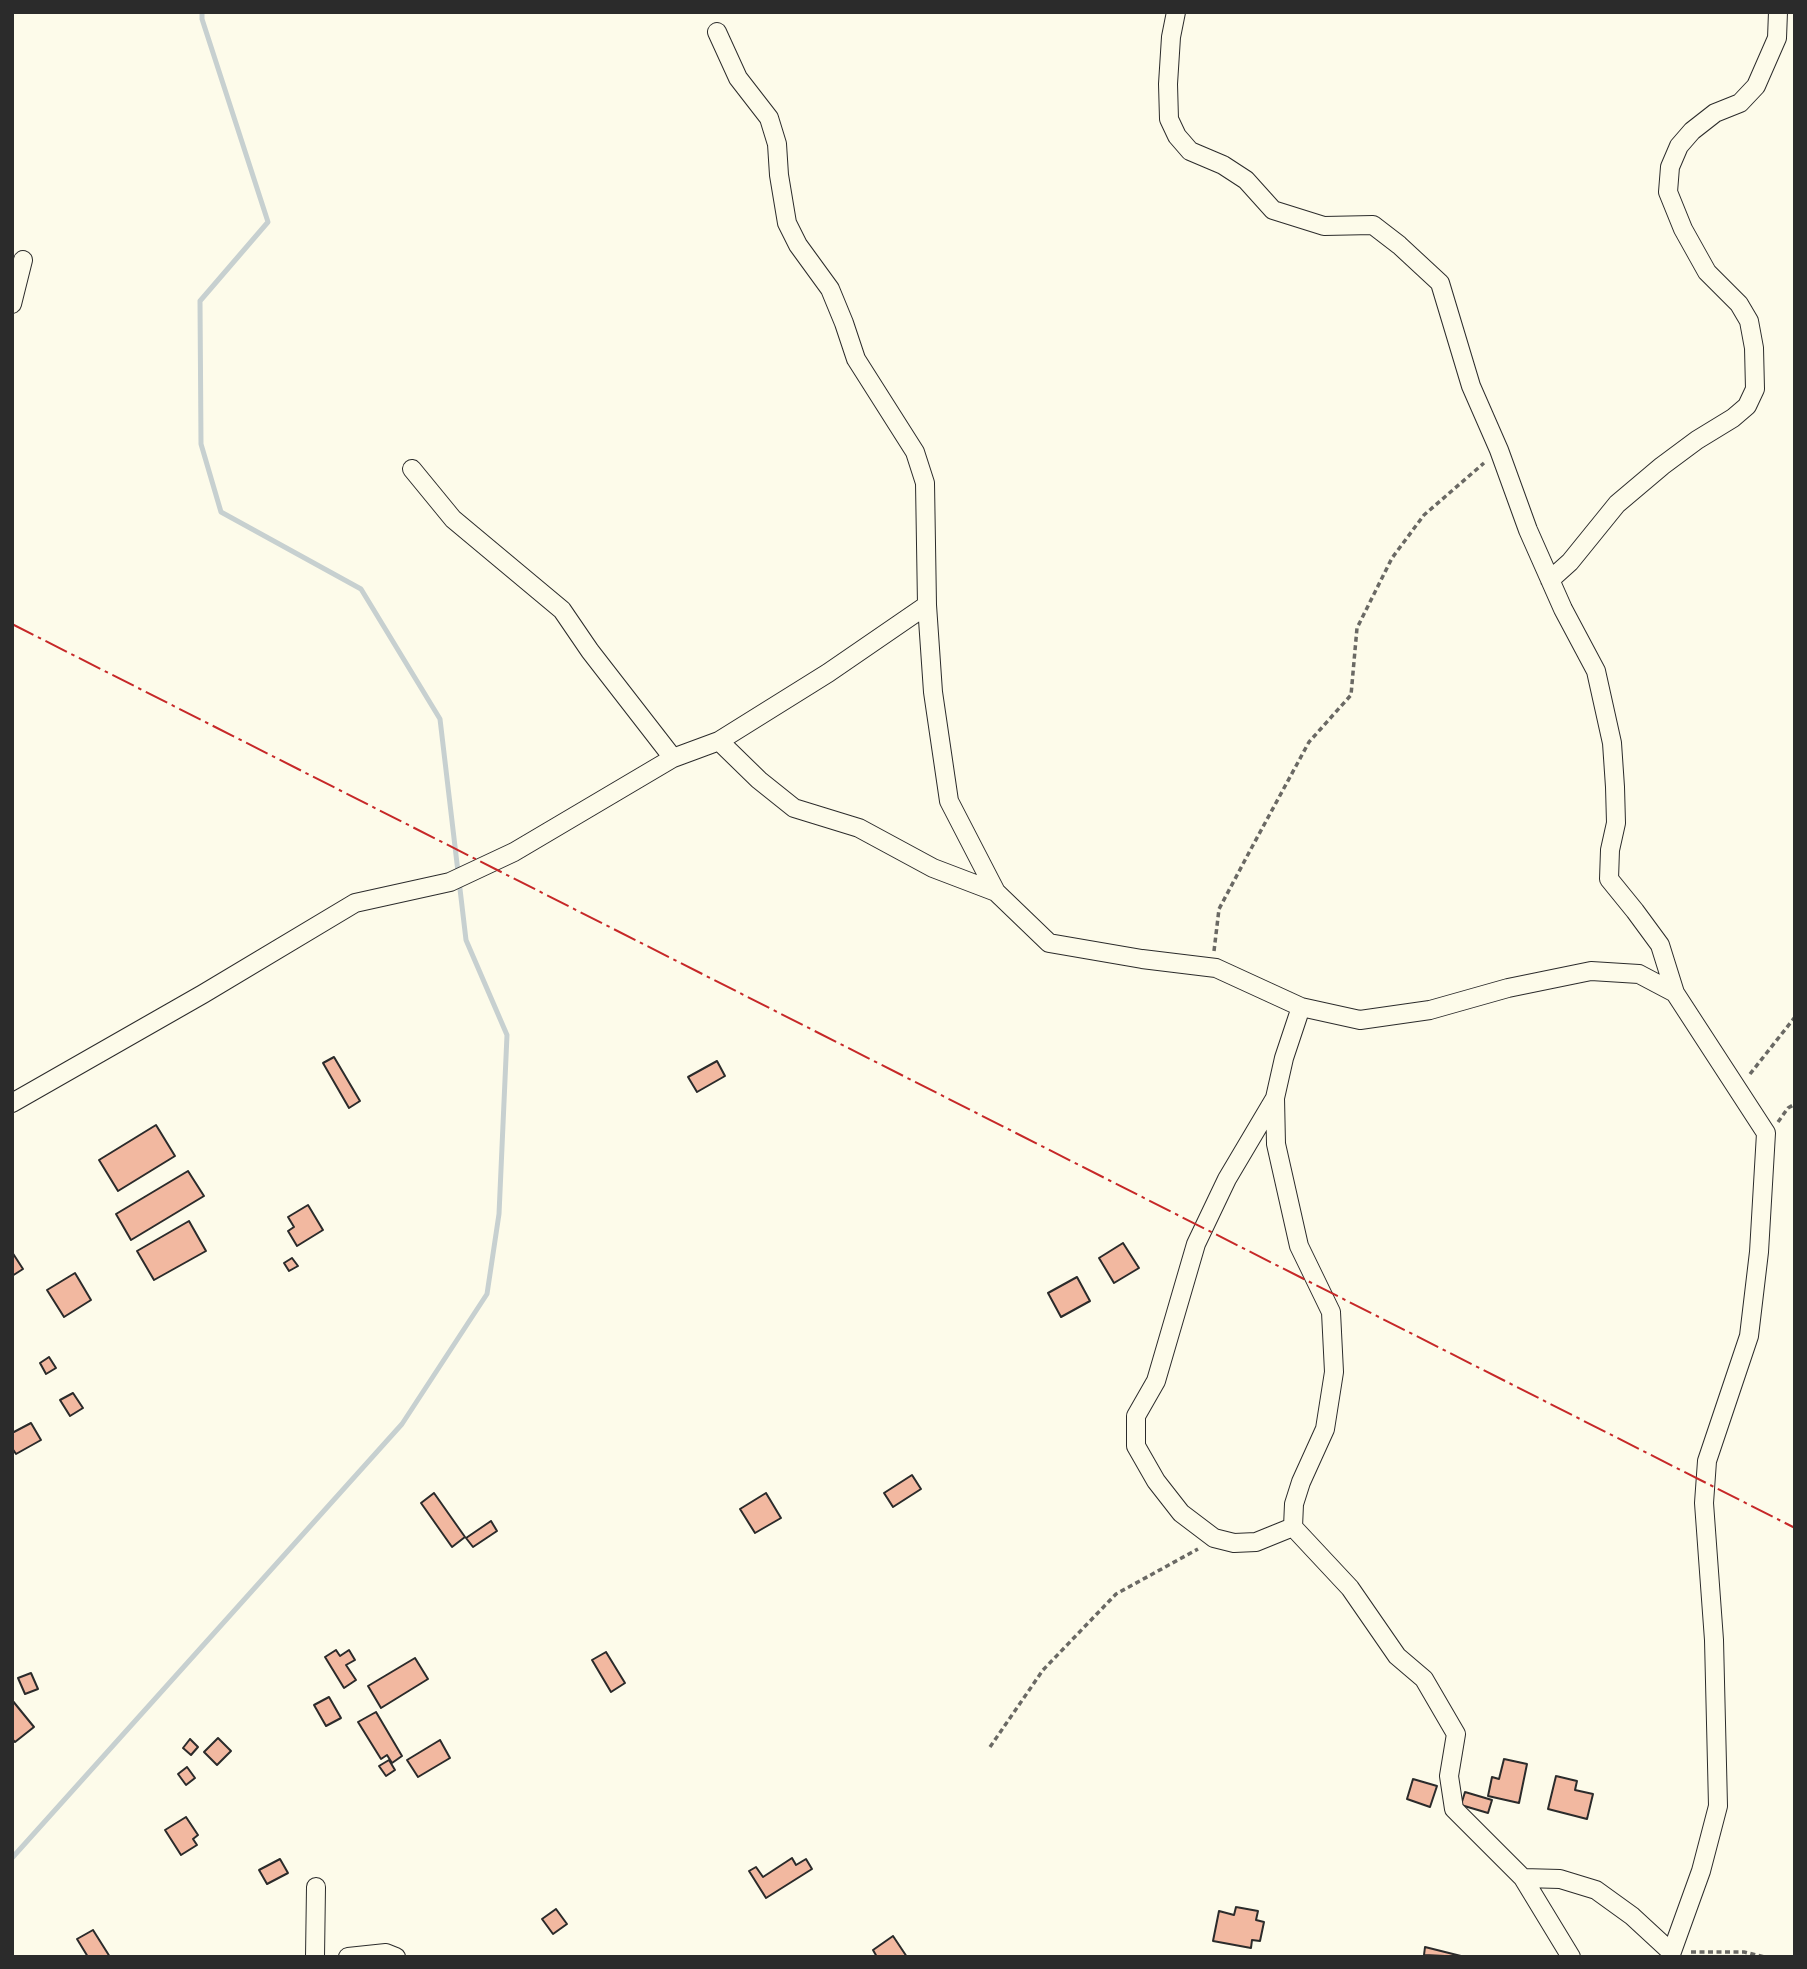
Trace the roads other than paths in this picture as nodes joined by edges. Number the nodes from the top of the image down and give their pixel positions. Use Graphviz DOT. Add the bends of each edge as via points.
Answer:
graph roads {
  1 [pos="1176,12"];
  2 [pos="1778,12"];
  3 [pos="718,32"];
  4 [pos="23,260"];
  5 [pos="12,304"];
  6 [pos="412,468"];
  7 [pos="1550,580"];
  8 [pos="927,605"];
  9 [pos="719,741"];
  10 [pos="673,758"];
  11 [pos="996,892"];
  12 [pos="1675,993"];
  13 [pos="1301,1007"];
  14 [pos="1275,1098"];
  15 [pos="12,1103"];
  16 [pos="1293,1527"];
  17 [pos="1523,1878"];
  18 [pos="316,1887"];
  19 [pos="1671,1954"];
  20 [pos="315,1957"];
  21 [pos="348,1957"];
  22 [pos="396,1957"];
  23 [pos="1572,1957"];
  1 -- 7 [label="street" via="1169,119 1190,151 1223,164 1246,180 1273,210 1324,226 1373,225 1440,282 1471,386"];
  2 -- 7 [label="street" via="1777,38 1756,86 1740,103 1715,113 1679,146 1670,167 1668,192 1707,272 1749,321 1755,389 1747,406 1733,418 1697,440 1617,504"];
  3 -- 8 [label="street" via="737,78 769,118 788,223 830,289 856,359 915,452 925,483"];
  4 -- 5 [label="street"];
  6 -- 10 [label="street" via="453,519 562,610"];
  7 -- 12 [label="street" via="1596,671 1612,743 1616,823 1609,879 1660,945"];
  8 -- 9 [label="street"];
  8 -- 11 [label="street" via="933,692 949,802"];
  9 -- 10 [label="street"];
  9 -- 11 [label="street" via="794,808 859,828 933,868"];
  10 -- 15 [label="street" via="514,852 450,882 355,903"];
  11 -- 13 [label="street" via="1049,943 1216,968"];
  12 -- 13 [label="street" via="1639,974 1591,971 1430,1010 1360,1020"];
  12 -- 19 [label="street" via="1766,1133 1749,1336 1707,1461 1704,1503 1714,1640 1718,1806"];
  13 -- 14 [label="street"];
  14 -- 16 [label="street" via="1276,1144 1299,1246 1331,1312 1334,1372 1325,1429 1301,1482"];
  14 -- 16 [label="street" via="1227,1179 1196,1244 1156,1381 1136,1416 1136,1446 1181,1513 1214,1538 1256,1542"];
  16 -- 17 [label="street" via="1350,1588 1397,1656 1424,1679 1456,1734 1449,1776 1454,1809"];
  17 -- 19 [label="street" via="1560,1879 1596,1891 1632,1916"];
  17 -- 23 [label="street"];
  18 -- 20 [label="street"];
  21 -- 22 [label="street" via="386,1953"];
}
